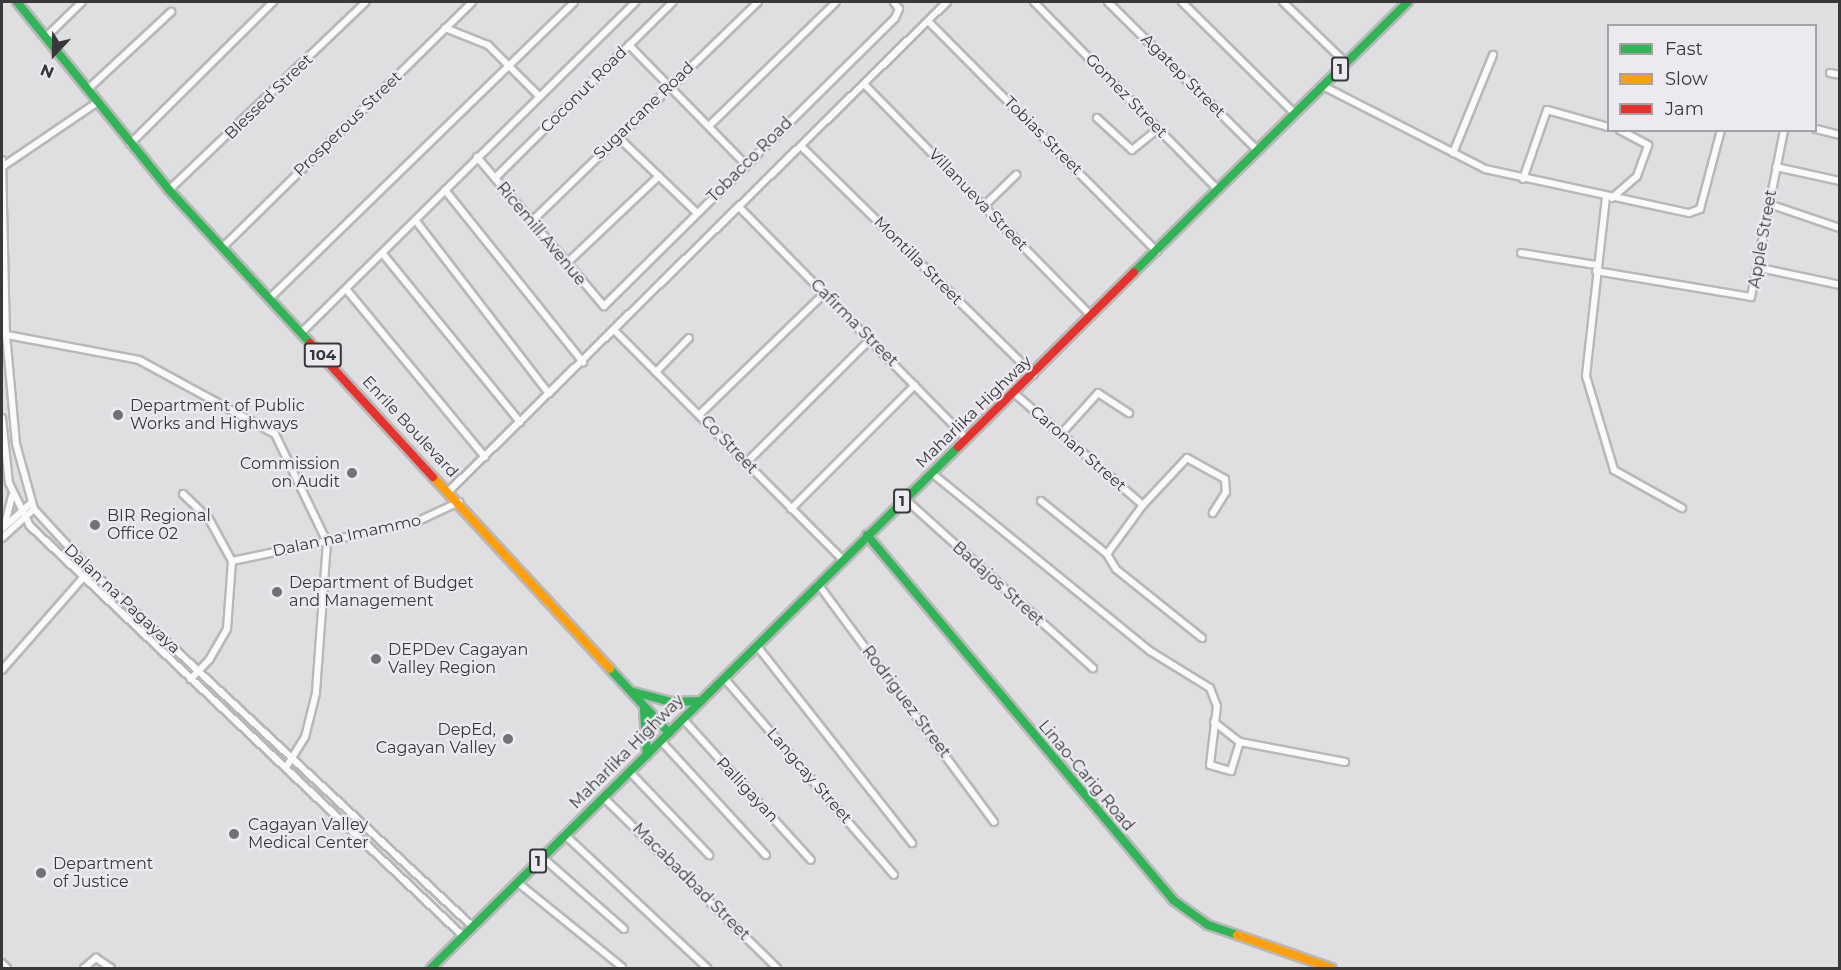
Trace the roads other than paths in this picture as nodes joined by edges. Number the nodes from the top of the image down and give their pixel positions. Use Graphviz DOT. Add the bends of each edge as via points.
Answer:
graph roads {
  1 [pos="17,2"];
  2 [pos="82,2"];
  3 [pos="273,2"];
  4 [pos="366,2"];
  5 [pos="472,2"];
  6 [pos="574,2"];
  7 [pos="635,2"];
  8 [pos="673,2"];
  9 [pos="758,2"];
  10 [pos="836,2"];
  11 [pos="894,2"];
  12 [pos="947,2"];
  13 [pos="1034,2"];
  14 [pos="1108,2"];
  15 [pos="1182,2"];
  16 [pos="1284,2"];
  17 [pos="1408,2"];
  18 [pos="171,12"];
  19 [pos="928,21"];
  20 [pos="445,28"];
  21 [pos="46,37"];
  22 [pos="630,45"];
  23 [pos="1493,56"];
  24 [pos="1346,63"];
  25 [pos="509,64"];
  26 [pos="1830,73"];
  27 [pos="1839,75"];
  28 [pos="864,84"];
  29 [pos="669,86"];
  30 [pos="1323,86"];
  31 [pos="87,90"];
  32 [pos="539,96"];
  33 [pos="96,103"];
  34 [pos="1295,114"];
  35 [pos="1097,118"];
  36 [pos="709,126"];
  37 [pos="1607,127"];
  38 [pos="1158,129"];
  39 [pos="1817,130"];
  40 [pos="1624,132"];
  41 [pos="1720,132"];
  42 [pos="1784,132"];
  43 [pos="1839,135"];
  44 [pos="618,137"];
  45 [pos="129,144"];
  46 [pos="802,147"];
  47 [pos="1259,150"];
  48 [pos="1453,153"];
  49 [pos="477,157"];
  50 [pos="2,165"];
  51 [pos="746,165"];
  52 [pos="1776,167"];
  53 [pos="1016,175"];
  54 [pos="659,176"];
  55 [pos="495,178"];
  56 [pos="1523,179"];
  57 [pos="1839,181"];
  58 [pos="169,190"];
  59 [pos="445,190"];
  60 [pos="1218,190"];
  61 [pos="1609,198"];
  62 [pos="1769,204"];
  63 [pos="984,206"];
  64 [pos="740,208"];
  65 [pos="698,213"];
  66 [pos="416,220"];
  67 [pos="531,222"];
  68 [pos="1839,228"];
  69 [pos="223,248"];
  70 [pos="1157,252"];
  71 [pos="1521,253"];
  72 [pos="383,254"];
  73 [pos="566,264"];
  74 [pos="1596,268"];
  75 [pos="1760,268"];
  76 [pos="1839,285"];
  77 [pos="346,289"];
  78 [pos="825,293"];
  79 [pos="270,298"];
  80 [pos="606,304"];
  81 [pos="1091,316"];
  82 [pos="615,331"];
  83 [pos="302,332"];
  84 [pos="4,334"];
  85 [pos="689,338"];
  86 [pos="871,339"];
  87 [pos="583,362"];
  88 [pos="656,372"];
  89 [pos="1034,375"];
  90 [pos="915,385"];
  91 [pos="1014,393"];
  92 [pos="549,394"];
  93 [pos="1129,413"];
  94 [pos="699,415"];
  95 [pos="2,418"];
  96 [pos="520,422"];
  97 [pos="1061,434"];
  98 [pos="967,439"];
  99 [pos="484,457"];
  100 [pos="746,462"];
  101 [pos="933,474"];
  102 [pos="449,491"];
  103 [pos="183,494"];
  104 [pos="13,496"];
  105 [pos="905,499"];
  106 [pos="459,501"];
  107 [pos="1041,501"];
  108 [pos="1143,505"];
  109 [pos="32,506"];
  110 [pos="1682,508"];
  111 [pos="791,509"];
  112 [pos="1213,513"];
  113 [pos="21,515"];
  114 [pos="30,526"];
  115 [pos="6,527"];
  116 [pos="867,535"];
  117 [pos="2,538"];
  118 [pos="327,542"];
  119 [pos="1107,554"];
  120 [pos="843,560"];
  121 [pos="231,561"];
  122 [pos="90,570"];
  123 [pos="82,579"];
  124 [pos="817,584"];
  125 [pos="1202,638"];
  126 [pos="756,645"];
  127 [pos="1093,668"];
  128 [pos="2,670"];
  129 [pos="200,672"];
  130 [pos="723,677"];
  131 [pos="191,679"];
  132 [pos="630,690"];
  133 [pos="638,699"];
  134 [pos="701,701"];
  135 [pos="682,719"];
  136 [pos="1214,722"];
  137 [pos="669,733"];
  138 [pos="661,741"];
  139 [pos="1240,742"];
  140 [pos="647,755"];
  141 [pos="294,759"];
  142 [pos="1344,762"];
  143 [pos="286,768"];
  144 [pos="630,772"];
  145 [pos="603,797"];
  146 [pos="994,822"];
  147 [pos="565,835"];
  148 [pos="912,843"];
  149 [pos="709,855"];
  150 [pos="766,855"];
  151 [pos="542,857"];
  152 [pos="812,860"];
  153 [pos="894,875"];
  154 [pos="516,881"];
  155 [pos="472,926"];
  156 [pos="624,929"];
  157 [pos="463,936"];
  158 [pos="2,963"];
  159 [pos="622,967"];
  160 [pos="7,969"];
  161 [pos="84,969"];
  162 [pos="111,969"];
  163 [pos="431,969"];
  164 [pos="707,969"];
  165 [pos="777,969"];
  166 [pos="1331,969"];
  1 -- 21 [label="main road, Enrile Boulevard / 104"];
  2 -- 21 [label="street"];
  3 -- 45 [label="street"];
  4 -- 58 [label="street, Blessed Street"];
  5 -- 20 [label="street, Prosperous Street"];
  6 -- 25 [label="street"];
  7 -- 32 [label="street"];
  8 -- 22 [label="street, Coconut Road"];
  9 -- 29 [label="street, Sugarcane Road"];
  10 -- 36 [label="street"];
  11 -- 51 [label="street, Tobacco Road" via="899,9 895,18"];
  12 -- 19 [label="street"];
  13 -- 38 [label="street, Gomez Street"];
  14 -- 47 [label="street, Agatep Street"];
  15 -- 34 [label="street"];
  16 -- 24 [label="street"];
  17 -- 24 [label="main road, Maharlika Highway / 1"];
  18 -- 31 [label="street"];
  19 -- 28 [label="street"];
  19 -- 70 [label="street, Tobias Street"];
  20 -- 25 [label="street" via="476,38"];
  20 -- 69 [label="street, Prosperous Street"];
  21 -- 31 [label="main road, Enrile Boulevard / 104"];
  22 -- 29 [label="street"];
  22 -- 55 [label="street, Coconut Road"];
  23 -- 48 [label="street"];
  24 -- 30 [label="main road, Maharlika Highway / 1"];
  25 -- 32 [label="street"];
  25 -- 79 [label="street"];
  26 -- 27 [label="street"];
  28 -- 46 [label="street"];
  28 -- 63 [label="street, Villanueva Street"];
  29 -- 36 [label="street"];
  29 -- 44 [label="street, Sugarcane Road"];
  30 -- 34 [label="main road, Maharlika Highway / 1"];
  30 -- 48 [label="street"];
  31 -- 33 [label="main road, Enrile Boulevard / 104"];
  32 -- 49 [label="street"];
  33 -- 45 [label="main road, Enrile Boulevard / 104"];
  33 -- 50 [label="street"];
  34 -- 47 [label="main road, Maharlika Highway / 1"];
  35 -- 38 [label="street" via="1132,150"];
  36 -- 51 [label="street"];
  37 -- 56 [label="street" via="1545,112"];
  38 -- 60 [label="street, Gomez Street"];
  39 -- 43 [label="street"];
  40 -- 61 [label="street" via="1648,145 1638,176"];
  41 -- 61 [label="street" via="1698,212"];
  42 -- 52 [label="street, Apple Street"];
  44 -- 54 [label="street"];
  44 -- 67 [label="street, Sugarcane Road"];
  45 -- 58 [label="main road, Enrile Boulevard / 104"];
  46 -- 64 [label="street"];
  46 -- 89 [label="street, Montilla Street"];
  47 -- 60 [label="main road, Maharlika Highway / 1"];
  48 -- 56 [label="street"];
  49 -- 55 [label="street, Ricemill Avenue"];
  49 -- 59 [label="street"];
  50 -- 84 [label="street, Dalan na Pagayaya"];
  51 -- 65 [label="street, Tobacco Road"];
  52 -- 57 [label="street"];
  52 -- 62 [label="street, Apple Street"];
  53 -- 63 [label="street"];
  54 -- 65 [label="street"];
  54 -- 73 [label="street"];
  55 -- 67 [label="street, Ricemill Avenue"];
  56 -- 61 [label="street"];
  58 -- 69 [label="main road, Enrile Boulevard / 104"];
  59 -- 66 [label="street"];
  59 -- 87 [label="street"];
  60 -- 70 [label="main road, Maharlika Highway / 1"];
  61 -- 74 [label="street"];
  62 -- 68 [label="street"];
  62 -- 75 [label="street, Apple Street"];
  63 -- 81 [label="street, Villanueva Street"];
  64 -- 78 [label="street, Cafirma Street"];
  64 -- 82 [label="street"];
  65 -- 80 [label="street, Tobacco Road"];
  66 -- 72 [label="street"];
  66 -- 92 [label="street"];
  67 -- 73 [label="street, Ricemill Avenue"];
  69 -- 79 [label="main road, Enrile Boulevard / 104"];
  70 -- 81 [label="main road, Maharlika Highway / 1"];
  71 -- 74 [label="street"];
  72 -- 77 [label="street"];
  72 -- 96 [label="street"];
  73 -- 80 [label="street, Ricemill Avenue" via="598,304"];
  74 -- 75 [label="street, Apple Street" via="1744,299 1753,295"];
  74 -- 110 [label="street" via="1584,368 1608,460 1632,483"];
  75 -- 76 [label="street"];
  77 -- 83 [label="street"];
  77 -- 99 [label="street"];
  78 -- 86 [label="street, Cafirma Street"];
  78 -- 94 [label="street"];
  79 -- 83 [label="main road, Enrile Boulevard / 104"];
  81 -- 89 [label="main road, Maharlika Highway / 1"];
  82 -- 87 [label="street"];
  82 -- 88 [label="street, Co Street"];
  83 -- 102 [label="main road, Enrile Boulevard / 104"];
  84 -- 109 [label="street, Dalan na Pagayaya" via="16,444"];
  84 -- 118 [label="street" via="139,360 267,429 281,445"];
  85 -- 88 [label="street"];
  86 -- 90 [label="street, Cafirma Street"];
  86 -- 100 [label="street"];
  87 -- 92 [label="street"];
  88 -- 94 [label="street, Co Street"];
  89 -- 91 [label="main road, Maharlika Highway / 1"];
  90 -- 98 [label="street, Cafirma Street"];
  90 -- 111 [label="street"];
  91 -- 97 [label="street, Caronan Street"];
  91 -- 98 [label="main road, Maharlika Highway / 1"];
  92 -- 96 [label="street"];
  93 -- 97 [label="street" via="1098,393"];
  94 -- 100 [label="street, Co Street"];
  95 -- 104 [label="street, Dalan na Pagayaya"];
  96 -- 99 [label="street"];
  97 -- 108 [label="street, Caronan Street"];
  98 -- 101 [label="main road, Maharlika Highway / 1"];
  99 -- 102 [label="street"];
  100 -- 111 [label="street, Co Street"];
  101 -- 105 [label="main road, Maharlika Highway / 1"];
  101 -- 136 [label="street" via="1150,651 1210,688 1217,702"];
  102 -- 106 [label="main road, Enrile Boulevard / 104"];
  103 -- 121 [label="street" via="209,519"];
  104 -- 113 [label="street, Dalan na Pagayaya"];
  104 -- 115 [label="street"];
  105 -- 116 [label="main road, Maharlika Highway / 1"];
  105 -- 127 [label="street, Badajos Street"];
  106 -- 118 [label="street, Dalan na Imammo" via="414,523"];
  106 -- 132 [label="main road, Enrile Boulevard / 104"];
  107 -- 119 [label="street"];
  108 -- 112 [label="street" via="1191,458 1226,483"];
  108 -- 119 [label="street"];
  109 -- 113 [label="street"];
  109 -- 122 [label="street, Dalan na Pagayaya"];
  111 -- 120 [label="street, Co Street"];
  113 -- 114 [label="street, Dalan na Pagayaya"];
  113 -- 115 [label="street"];
  114 -- 115 [label="street"];
  114 -- 123 [label="street, Dalan na Pagayaya"];
  115 -- 117 [label="street"];
  116 -- 120 [label="main road, Maharlika Highway / 1"];
  116 -- 166 [label="main road, Linao-Carig Road" via="1173,900 1208,925"];
  118 -- 121 [label="street, Dalan na Imammo"];
  118 -- 141 [label="street" via="316,693"];
  119 -- 125 [label="street" via="1116,569"];
  120 -- 124 [label="main road, Maharlika Highway / 1"];
  121 -- 129 [label="street" via="227,629"];
  122 -- 123 [label="street"];
  122 -- 129 [label="street, Dalan na Pagayaya"];
  123 -- 128 [label="street"];
  123 -- 131 [label="street, Dalan na Pagayaya"];
  124 -- 126 [label="main road, Maharlika Highway / 1"];
  124 -- 146 [label="street, Rodriguez Street"];
  126 -- 130 [label="main road, Maharlika Highway / 1"];
  126 -- 148 [label="street"];
  129 -- 131 [label="street"];
  129 -- 141 [label="street, Dalan na Pagayaya"];
  130 -- 134 [label="main road, Maharlika Highway / 1"];
  130 -- 153 [label="street, Langcay Street"];
  131 -- 143 [label="street, Dalan na Pagayaya"];
  132 -- 133 [label="main road, Enrile Boulevard / 104"];
  132 -- 134 [label="main road" via="671,702"];
  133 -- 137 [label="main road, Enrile Boulevard / 104"];
  133 -- 140 [label="main road" via="649,722"];
  134 -- 135 [label="main road, Maharlika Highway / 1"];
  135 -- 137 [label="main road, Maharlika Highway / 1"];
  135 -- 152 [label="street, Palligayan"];
  136 -- 139 [label="street"];
  136 -- 139 [label="street" via="1210,765 1231,771"];
  137 -- 138 [label="main road, Maharlika Highway / 1"];
  138 -- 140 [label="main road, Maharlika Highway / 1"];
  138 -- 150 [label="street"];
  139 -- 142 [label="street"];
  140 -- 144 [label="main road, Maharlika Highway / 1"];
  141 -- 143 [label="street"];
  141 -- 155 [label="street, Dalan na Pagayaya"];
  143 -- 157 [label="street, Dalan na Pagayaya"];
  144 -- 145 [label="main road, Maharlika Highway / 1"];
  144 -- 149 [label="street"];
  145 -- 147 [label="main road, Maharlika Highway / 1"];
  145 -- 165 [label="street, Macabadbad Street"];
  147 -- 151 [label="main road, Maharlika Highway / 1"];
  147 -- 164 [label="street"];
  151 -- 154 [label="main road, Maharlika Highway / 1"];
  151 -- 156 [label="street"];
  154 -- 155 [label="main road, Maharlika Highway / 1"];
  154 -- 159 [label="street"];
  155 -- 157 [label="main road, Maharlika Highway / 1"];
  157 -- 163 [label="main road, Maharlika Highway / 1"];
  158 -- 160 [label="street"];
  161 -- 162 [label="street" via="96,958"];
}
